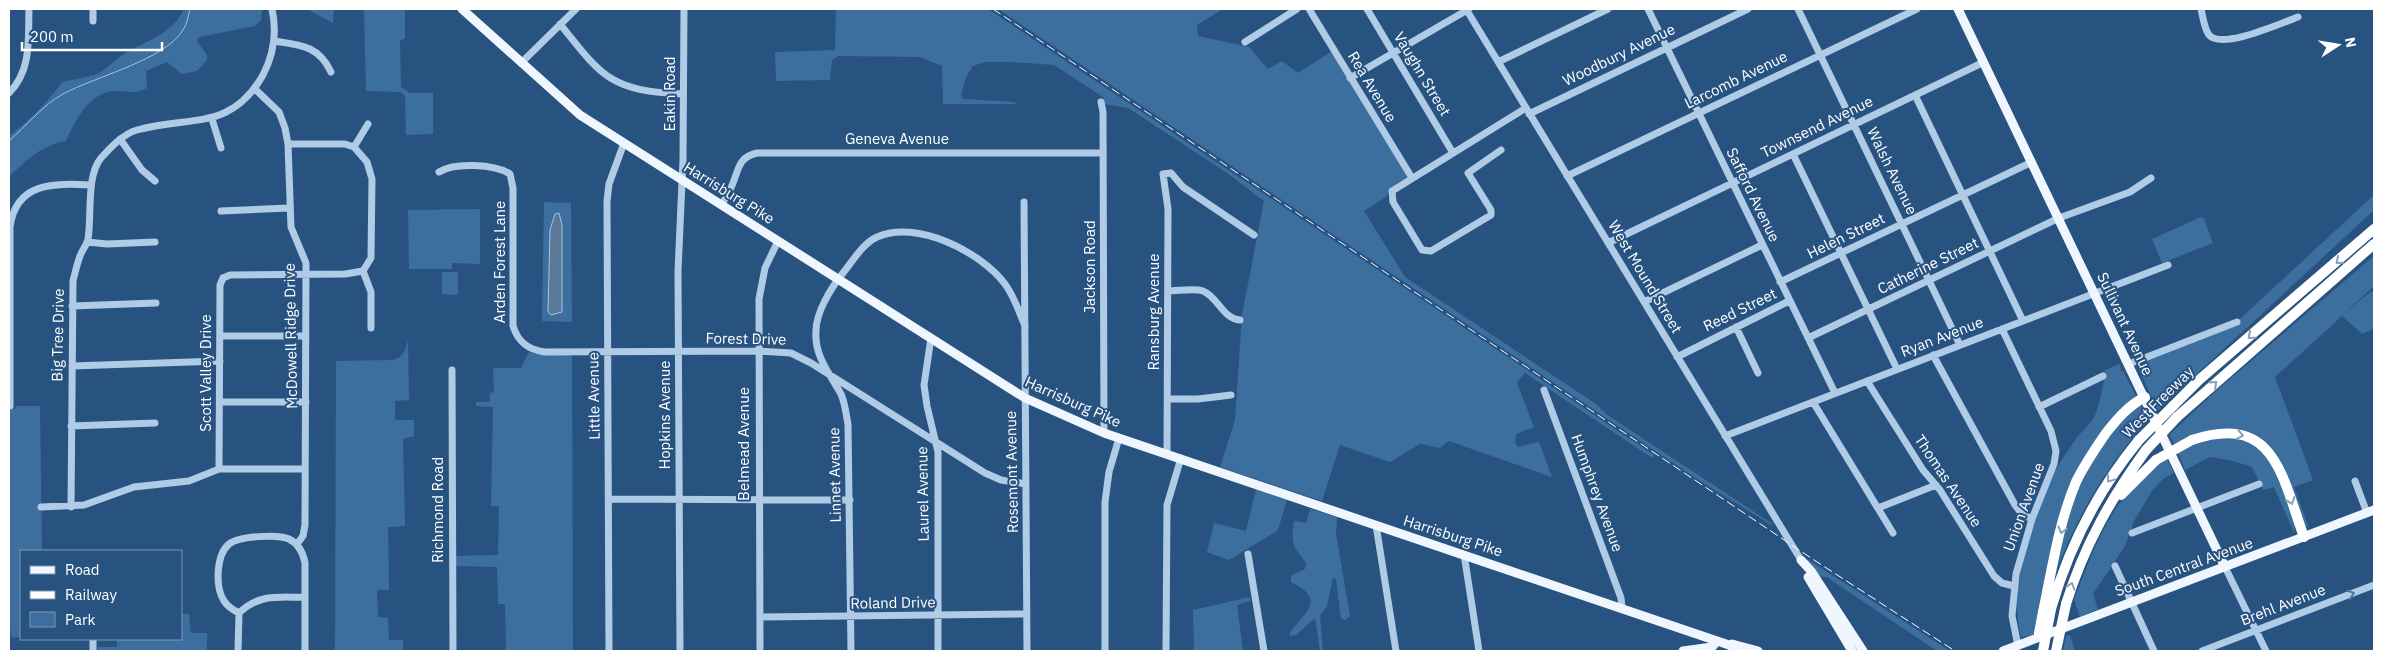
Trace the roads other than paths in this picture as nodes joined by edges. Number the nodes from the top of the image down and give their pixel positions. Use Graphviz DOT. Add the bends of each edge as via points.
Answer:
graph roads {
  1 [pos="29,9"];
  2 [pos="93,9"];
  3 [pos="272,9"];
  4 [pos="462,9"];
  5 [pos="576,9"];
  6 [pos="684,9"];
  7 [pos="1297,9"];
  8 [pos="1309,9"];
  9 [pos="1367,9"];
  10 [pos="1467,9"];
  11 [pos="1608,9"];
  12 [pos="1648,9"];
  13 [pos="1748,9"];
  14 [pos="1798,9"];
  15 [pos="1917,9"];
  16 [pos="1958,9"];
  17 [pos="2201,9"];
  18 [pos="2298,17"];
  19 [pos="93,21"];
  20 [pos="560,24"];
  21 [pos="274,41"];
  22 [pos="1245,42"];
  23 [pos="1667,48"];
  24 [pos="1394,54"];
  25 [pos="1821,55"];
  26 [pos="1498,62"];
  27 [pos="1984,62"];
  28 [pos="521,63"];
  29 [pos="332,72"];
  30 [pos="1350,78"];
  31 [pos="255,89"];
  32 [pos="9,93"];
  33 [pos="683,94"];
  34 [pos="1915,95"];
  35 [pos="1101,102"];
  36 [pos="1528,111"];
  37 [pos="1698,113"];
  38 [pos="212,119"];
  39 [pos="368,124"];
  40 [pos="1854,124"];
  41 [pos="120,139"];
  42 [pos="624,143"];
  43 [pos="288,144"];
  44 [pos="354,147"];
  45 [pos="221,148"];
  46 [pos="1501,150"];
  47 [pos="1103,153"];
  48 [pos="1453,154"];
  49 [pos="1793,154"];
  50 [pos="2032,162"];
  51 [pos="439,172"];
  52 [pos="1567,176"];
  53 [pos="1412,178"];
  54 [pos="2151,178"];
  55 [pos="682,180"];
  56 [pos="155,181"];
  57 [pos="1732,183"];
  58 [pos="90,186"];
  59 [pos="1183,187"];
  60 [pos="1167,195"];
  61 [pos="1963,195"];
  62 [pos="1024,202"];
  63 [pos="721,205"];
  64 [pos="290,208"];
  65 [pos="221,211"];
  66 [pos="2059,218"];
  67 [pos="1902,224"];
  68 [pos="2374,229"];
  69 [pos="1254,235"];
  70 [pos="778,241"];
  71 [pos="87,242"];
  72 [pos="155,242"];
  73 [pos="1608,243"];
  74 [pos="2374,244"];
  75 [pos="1762,245"];
  76 [pos="1990,251"];
  77 [pos="1841,253"];
  78 [pos="2168,265"];
  79 [pos="363,271"];
  80 [pos="306,275"];
  81 [pos="838,279"];
  82 [pos="1929,280"];
  83 [pos="1780,282"];
  84 [pos="1168,290"];
  85 [pos="2095,293"];
  86 [pos="1789,301"];
  87 [pos="1644,302"];
  88 [pos="156,303"];
  89 [pos="72,306"];
  90 [pos="10,307"];
  91 [pos="1868,309"];
  92 [pos="1240,320"];
  93 [pos="2023,321"];
  94 [pos="2237,322"];
  95 [pos="1025,326"];
  96 [pos="1736,327"];
  97 [pos="372,328"];
  98 [pos="2002,329"];
  99 [pos="220,336"];
  100 [pos="306,336"];
  101 [pos="931,338"];
  102 [pos="1808,338"];
  103 [pos="522,343"];
  104 [pos="1960,345"];
  105 [pos="758,351"];
  106 [pos="608,352"];
  107 [pos="678,353"];
  108 [pos="1677,356"];
  109 [pos="1933,356"];
  110 [pos="220,361"];
  111 [pos="2129,364"];
  112 [pos="72,366"];
  113 [pos="1897,369"];
  114 [pos="452,370"];
  115 [pos="9,372"];
  116 [pos="1758,373"];
  117 [pos="830,376"];
  118 [pos="2103,376"];
  119 [pos="1868,380"];
  120 [pos="1544,390"];
  121 [pos="1835,393"];
  122 [pos="1231,395"];
  123 [pos="2145,397"];
  124 [pos="1025,398"];
  125 [pos="1168,399"];
  126 [pos="220,402"];
  127 [pos="306,402"];
  128 [pos="1813,402"];
  129 [pos="10,406"];
  130 [pos="2039,407"];
  131 [pos="155,423"];
  132 [pos="72,426"];
  133 [pos="1104,433"];
  134 [pos="1725,436"];
  135 [pos="1118,438"];
  136 [pos="936,441"];
  137 [pos="1167,454"];
  138 [pos="1181,458"];
  139 [pos="306,468"];
  140 [pos="219,469"];
  141 [pos="2355,481"];
  142 [pos="1026,484"];
  143 [pos="2259,484"];
  144 [pos="1936,485"];
  145 [pos="609,499"];
  146 [pos="679,500"];
  147 [pos="758,500"];
  148 [pos="850,500"];
  149 [pos="41,507"];
  150 [pos="71,507"];
  151 [pos="1878,508"];
  152 [pos="2197,508"];
  153 [pos="2370,512"];
  154 [pos="2032,518"];
  155 [pos="1376,525"];
  156 [pos="2097,526"];
  157 [pos="1893,533"];
  158 [pos="2132,533"];
  159 [pos="2304,537"];
  160 [pos="297,544"];
  161 [pos="1248,554"];
  162 [pos="1464,554"];
  163 [pos="1801,560"];
  164 [pos="2114,566"];
  165 [pos="2225,567"];
  166 [pos="2374,585"];
  167 [pos="2014,586"];
  168 [pos="305,597"];
  169 [pos="2131,601"];
  170 [pos="1622,607"];
  171 [pos="2047,610"];
  172 [pos="239,613"];
  173 [pos="1027,614"];
  174 [pos="938,615"];
  175 [pos="760,617"];
  176 [pos="851,618"];
  177 [pos="2256,630"];
  178 [pos="1717,641"];
  179 [pos="1729,645"];
  180 [pos="2018,646"];
  181 [pos="238,651"];
  182 [pos="305,651"];
  183 [pos="453,651"];
  184 [pos="609,651"];
  185 [pos="680,651"];
  186 [pos="760,651"];
  187 [pos="851,651"];
  188 [pos="938,651"];
  189 [pos="1027,651"];
  190 [pos="1105,651"];
  191 [pos="1166,651"];
  192 [pos="1264,651"];
  193 [pos="1396,651"];
  194 [pos="1479,651"];
  195 [pos="1684,651"];
  196 [pos="1740,651"];
  197 [pos="1758,651"];
  198 [pos="1852,651"];
  199 [pos="1863,651"];
  200 [pos="2003,651"];
  201 [pos="2037,651"];
  202 [pos="2043,651"];
  203 [pos="2056,651"];
  204 [pos="2154,651"];
  205 [pos="2202,651"];
  206 [pos="2266,651"];
  1 -- 32 [label="street" via="28,58 20,79"];
  2 -- 19 [label="street"];
  3 -- 21 [label="street, Big Tree Drive"];
  4 -- 28 [label="main road, Harrisburg Pike"];
  5 -- 20 [label="street"];
  6 -- 33 [label="street, Eakin Road"];
  7 -- 22 [label="street"];
  8 -- 30 [label="street, Rea Avenue"];
  9 -- 24 [label="street, Vaughn Street"];
  10 -- 24 [label="street"];
  10 -- 26 [label="street, West Mound Street"];
  11 -- 26 [label="street"];
  12 -- 23 [label="street, Safford Avenue"];
  13 -- 23 [label="street, Woodbury Avenue"];
  14 -- 25 [label="street, Walsh Avenue"];
  15 -- 25 [label="street, Larcomb Avenue"];
  16 -- 27 [label="main road, Sullivant Avenue"];
  17 -- 18 [label="street" via="2209,34 2223,41"];
  20 -- 28 [label="street"];
  20 -- 33 [label="street" via="593,65 617,83 652,93"];
  21 -- 29 [label="street" via="308,47 321,56"];
  21 -- 31 [label="street, Big Tree Drive" via="267,67"];
  23 -- 36 [label="street, Woodbury Avenue"];
  23 -- 37 [label="street, Safford Avenue"];
  24 -- 30 [label="street"];
  24 -- 48 [label="street, Vaughn Street"];
  25 -- 37 [label="street, Larcomb Avenue"];
  25 -- 40 [label="street, Walsh Avenue"];
  26 -- 36 [label="street, West Mound Street"];
  27 -- 34 [label="street, Townsend Avenue"];
  27 -- 50 [label="main road, Sullivant Avenue"];
  28 -- 42 [label="main road, Harrisburg Pike" via="572,109"];
  30 -- 53 [label="street, Rea Avenue"];
  31 -- 38 [label="street, Big Tree Drive" via="234,108"];
  31 -- 43 [label="street, McDowell Ridge Drive" via="279,112"];
  33 -- 55 [label="street, Eakin Road"];
  34 -- 40 [label="street, Townsend Avenue"];
  34 -- 61 [label="street"];
  35 -- 47 [label="street, Jackson Road"];
  36 -- 48 [label="street, Woodbury Avenue"];
  36 -- 52 [label="street, West Mound Street"];
  37 -- 52 [label="street, Larcomb Avenue"];
  37 -- 57 [label="street, Safford Avenue"];
  38 -- 41 [label="street, Big Tree Drive" via="136,131"];
  38 -- 45 [label="street"];
  39 -- 44 [label="street"];
  40 -- 49 [label="street, Townsend Avenue"];
  40 -- 67 [label="street, Walsh Avenue"];
  41 -- 56 [label="street" via="142,170"];
  41 -- 58 [label="street, Big Tree Drive" via="100,159"];
  42 -- 55 [label="main road, Harrisburg Pike"];
  42 -- 106 [label="street, Little Avenue" via="609,184 607,201"];
  43 -- 44 [label="street" via="336,143"];
  43 -- 64 [label="street, McDowell Ridge Drive"];
  44 -- 79 [label="street" via="367,162 372,180 371,258"];
  46 -- 53 [label="street, Woodbury Avenue" via="1468,173 1492,213 1428,252 1420,247 1391,196 1395,188"];
  47 -- 63 [label="street, Geneva Avenue" via="757,153 742,160"];
  47 -- 133 [label="street, Jackson Road"];
  48 -- 53 [label="street, Woodbury Avenue"];
  49 -- 57 [label="street, Townsend Avenue"];
  49 -- 77 [label="street"];
  50 -- 61 [label="street, Helen Street"];
  50 -- 66 [label="main road, Sullivant Avenue"];
  51 -- 103 [label="street, Arden Forest Lane" via="447,167 492,166 513,175 512,320"];
  52 -- 73 [label="street, West Mound Street"];
  54 -- 66 [label="street, Catherine Street" via="2130,192"];
  55 -- 63 [label="main road, Harrisburg Pike"];
  55 -- 107 [label="street, Hopkins Avenue" via="678,232"];
  57 -- 73 [label="street, Townsend Avenue"];
  57 -- 75 [label="street, Safford Avenue"];
  58 -- 71 [label="street, Big Tree Drive" via="92,215"];
  58 -- 90 [label="street" via="44,186 29,192 16,207 10,227"];
  59 -- 60 [label="street" via="1171,188"];
  59 -- 60 [label="street, Ransburg Avenue" via="1171,173 1166,173 1162,180"];
  59 -- 69 [label="street"];
  60 -- 84 [label="street, Ransburg Avenue"];
  61 -- 67 [label="street, Helen Street"];
  61 -- 76 [label="street"];
  62 -- 95 [label="street, Rosemont Avenue"];
  63 -- 70 [label="main road, Harrisburg Pike"];
  64 -- 65 [label="street"];
  64 -- 80 [label="street, McDowell Ridge Drive" via="291,227 304,257"];
  66 -- 76 [label="street, Catherine Street"];
  66 -- 85 [label="main road, Sullivant Avenue"];
  67 -- 77 [label="street, Helen Street"];
  67 -- 82 [label="street, Walsh Avenue"];
  68 -- 171 [label="highway, West Freeway, one-way, bridge" via="2199,380 2140,440 2108,480 2084,522"];
  70 -- 81 [label="main road, Harrisburg Pike"];
  70 -- 105 [label="street, Belmead Avenue" via="761,281"];
  71 -- 72 [label="street"];
  71 -- 89 [label="street, Big Tree Drive" via="72,281"];
  73 -- 87 [label="street, West Mound Street"];
  156 -- 74 [label="highway, West Freeway, one-way, bridge" via="2118,488 2146,450 2178,417"];
  75 -- 83 [label="street, Safford Avenue"];
  75 -- 87 [label="street"];
  76 -- 82 [label="street, Catherine Street"];
  76 -- 93 [label="street"];
  77 -- 83 [label="street, Helen Street"];
  77 -- 91 [label="street"];
  78 -- 85 [label="street, Ryan Avenue"];
  79 -- 80 [label="street"];
  79 -- 97 [label="street" via="371,292"];
  80 -- 99 [label="street, Scott Valley Drive" via="221,276"];
  80 -- 100 [label="street, McDowell Ridge Drive"];
  81 -- 95 [label="street, Linnet Avenue" via="860,251 876,238 906,232 924,234 958,247 996,273 1012,294"];
  81 -- 101 [label="main road, Harrisburg Pike"];
  81 -- 117 [label="street, Linnet Avenue" via="819,315 816,329 817,349"];
  82 -- 91 [label="street, Catherine Street"];
  82 -- 104 [label="street, Walsh Avenue"];
  83 -- 86 [label="street, Safford Avenue"];
  84 -- 92 [label="street" via="1203,291 1226,313"];
  84 -- 125 [label="street, Ransburg Avenue"];
  85 -- 93 [label="street, Ryan Avenue"];
  85 -- 111 [label="main road, Sullivant Avenue"];
  86 -- 96 [label="street, Reed Street"];
  86 -- 102 [label="street, Safford Avenue"];
  87 -- 108 [label="street, West Mound Street"];
  88 -- 89 [label="street"];
  89 -- 112 [label="street, Big Tree Drive"];
  90 -- 115 [label="street"];
  91 -- 102 [label="street, Catherine Street"];
  91 -- 113 [label="street"];
  93 -- 98 [label="street, Ryan Avenue"];
  94 -- 111 [label="street"];
  95 -- 124 [label="street, Rosemont Avenue"];
  96 -- 108 [label="street, Reed Street"];
  96 -- 116 [label="street"];
  98 -- 104 [label="street, Ryan Avenue"];
  98 -- 130 [label="street, Union Avenue"];
  99 -- 100 [label="street"];
  99 -- 110 [label="street, Scott Valley Drive"];
  100 -- 127 [label="street, McDowell Ridge Drive"];
  101 -- 124 [label="main road, Harrisburg Pike"];
  101 -- 136 [label="street, Laurel Avenue" via="924,385"];
  102 -- 121 [label="street, Safford Avenue"];
  103 -- 106 [label="street, Forest Drive" via="538,352"];
  104 -- 109 [label="street, Ryan Avenue"];
  105 -- 107 [label="street, Forest Drive"];
  105 -- 117 [label="street, Forest Drive" via="791,353"];
  105 -- 147 [label="street, Belmead Avenue"];
  106 -- 107 [label="street, Forest Drive"];
  106 -- 145 [label="street, Little Avenue"];
  107 -- 146 [label="street, Hopkins Avenue"];
  108 -- 134 [label="street, West Mound Street"];
  109 -- 113 [label="street, Ryan Avenue"];
  109 -- 154 [label="street" via="2015,505 2022,514"];
  110 -- 112 [label="street"];
  110 -- 126 [label="street, Scott Valley Drive"];
  111 -- 123 [label="main road, Sullivant Avenue"];
  112 -- 132 [label="street, Big Tree Drive"];
  113 -- 119 [label="street, Ryan Avenue"];
  114 -- 183 [label="street, Richmond Road"];
  115 -- 129 [label="street"];
  117 -- 136 [label="street, Forest Drive"];
  117 -- 148 [label="street, Linnet Avenue" via="842,396 848,424"];
  118 -- 130 [label="street"];
  119 -- 121 [label="street, Ryan Avenue"];
  119 -- 144 [label="street, Thomas Avenue" via="1923,470"];
  120 -- 170 [label="street, Humphrey Avenue" via="1622,598"];
  121 -- 128 [label="street, Ryan Avenue"];
  122 -- 125 [label="street"];
  123 -- 152 [label="main road, Sullivant Avenue"];
  123 -- 171 [label="highway, one-way" via="2130,405 2115,422 2094,450 2076,483 2060,534"];
  124 -- 133 [label="main road, Harrisburg Pike"];
  124 -- 142 [label="street, Rosemont Avenue"];
  125 -- 137 [label="street, Ransburg Avenue"];
  126 -- 127 [label="street"];
  126 -- 140 [label="street, Scott Valley Drive"];
  127 -- 139 [label="street, McDowell Ridge Drive"];
  128 -- 134 [label="street, Ryan Avenue"];
  128 -- 151 [label="street"];
  130 -- 154 [label="street, Union Avenue" via="2054,438 2056,458"];
  131 -- 132 [label="street"];
  132 -- 150 [label="street, Big Tree Drive"];
  133 -- 135 [label="main road, Harrisburg Pike"];
  134 -- 163 [label="street, West Mound Street"];
  135 -- 137 [label="main road, Harrisburg Pike"];
  135 -- 190 [label="street" via="1105,502"];
  136 -- 142 [label="street, Forest Drive" via="985,473 1001,480"];
  136 -- 174 [label="street, Laurel Avenue"];
  137 -- 138 [label="main road, Harrisburg Pike"];
  138 -- 155 [label="main road, Harrisburg Pike"];
  138 -- 191 [label="street" via="1167,512"];
  139 -- 140 [label="street"];
  139 -- 160 [label="street, McDowell Ridge Drive" via="304,530"];
  140 -- 150 [label="street" via="189,482 134,487"];
  141 -- 153 [label="street"];
  142 -- 173 [label="street, Rosemont Avenue"];
  143 -- 152 [label="street"];
  144 -- 151 [label="street"];
  144 -- 167 [label="street, Thomas Avenue" via="1994,576 2002,583"];
  145 -- 146 [label="street"];
  145 -- 184 [label="street, Little Avenue"];
  146 -- 147 [label="street"];
  146 -- 185 [label="street, Hopkins Avenue"];
  147 -- 148 [label="street"];
  147 -- 175 [label="street, Belmead Avenue"];
  148 -- 176 [label="street, Linnet Avenue"];
  149 -- 150 [label="street"];
  151 -- 157 [label="street"];
  152 -- 158 [label="street"];
  152 -- 165 [label="main road, Sullivant Avenue"];
  153 -- 159 [label="main road, South Central Avenue"];
  154 -- 167 [label="street, Union Avenue"];
  155 -- 162 [label="main road, Harrisburg Pike"];
  155 -- 193 [label="street"];
  156 -- 159 [label="highway, one-way, bridge" via="2133,481 2156,460 2192,440 2226,433 2253,438 2268,449 2278,465"];
  203 -- 156 [label="highway, West Freeway, one-way, bridge" via="2066,604"];
  159 -- 165 [label="main road, South Central Avenue"];
  160 -- 168 [label="street" via="305,563"];
  160 -- 172 [label="street" via="277,536 245,538 228,544 220,561 219,588 224,602"];
  161 -- 192 [label="street"];
  162 -- 170 [label="main road, Harrisburg Pike"];
  162 -- 194 [label="street"];
  163 -- 198 [label="main road, West Mound Street"];
  163 -- 199 [label="main road, West Mound Street"];
  164 -- 169 [label="street"];
  165 -- 169 [label="main road, South Central Avenue"];
  165 -- 177 [label="street, Sullivant Avenue"];
  177 -- 166 [label="street, Brehl Avenue, one-way"];
  167 -- 180 [label="street, Union Avenue" via="2012,616"];
  168 -- 172 [label="street" via="256,600"];
  168 -- 182 [label="street"];
  169 -- 180 [label="main road, South Central Avenue"];
  169 -- 204 [label="street"];
  170 -- 178 [label="main road, Harrisburg Pike"];
  171 -- 201 [label="highway, bridge"];
  171 -- 202 [label="highway, West Freeway, bridge"];
  172 -- 181 [label="street"];
  173 -- 174 [label="street, Roland Drive"];
  173 -- 189 [label="street, Rosemont Avenue"];
  174 -- 176 [label="street, Roland Drive"];
  174 -- 188 [label="street, Laurel Avenue"];
  175 -- 176 [label="street, Roland Drive"];
  175 -- 186 [label="street, Belmead Avenue"];
  176 -- 187 [label="street, Linnet Avenue"];
  177 -- 205 [label="street, Brehl Avenue"];
  177 -- 206 [label="street, Sullivant Avenue"];
  178 -- 179 [label="main road, Harrisburg Pike"];
  178 -- 195 [label="main road" via="1712,647"];
  179 -- 196 [label="main road, Harrisburg Pike"];
  179 -- 197 [label="main road, Harrisburg Pike"];
  180 -- 200 [label="main road, South Central Avenue"];
}
